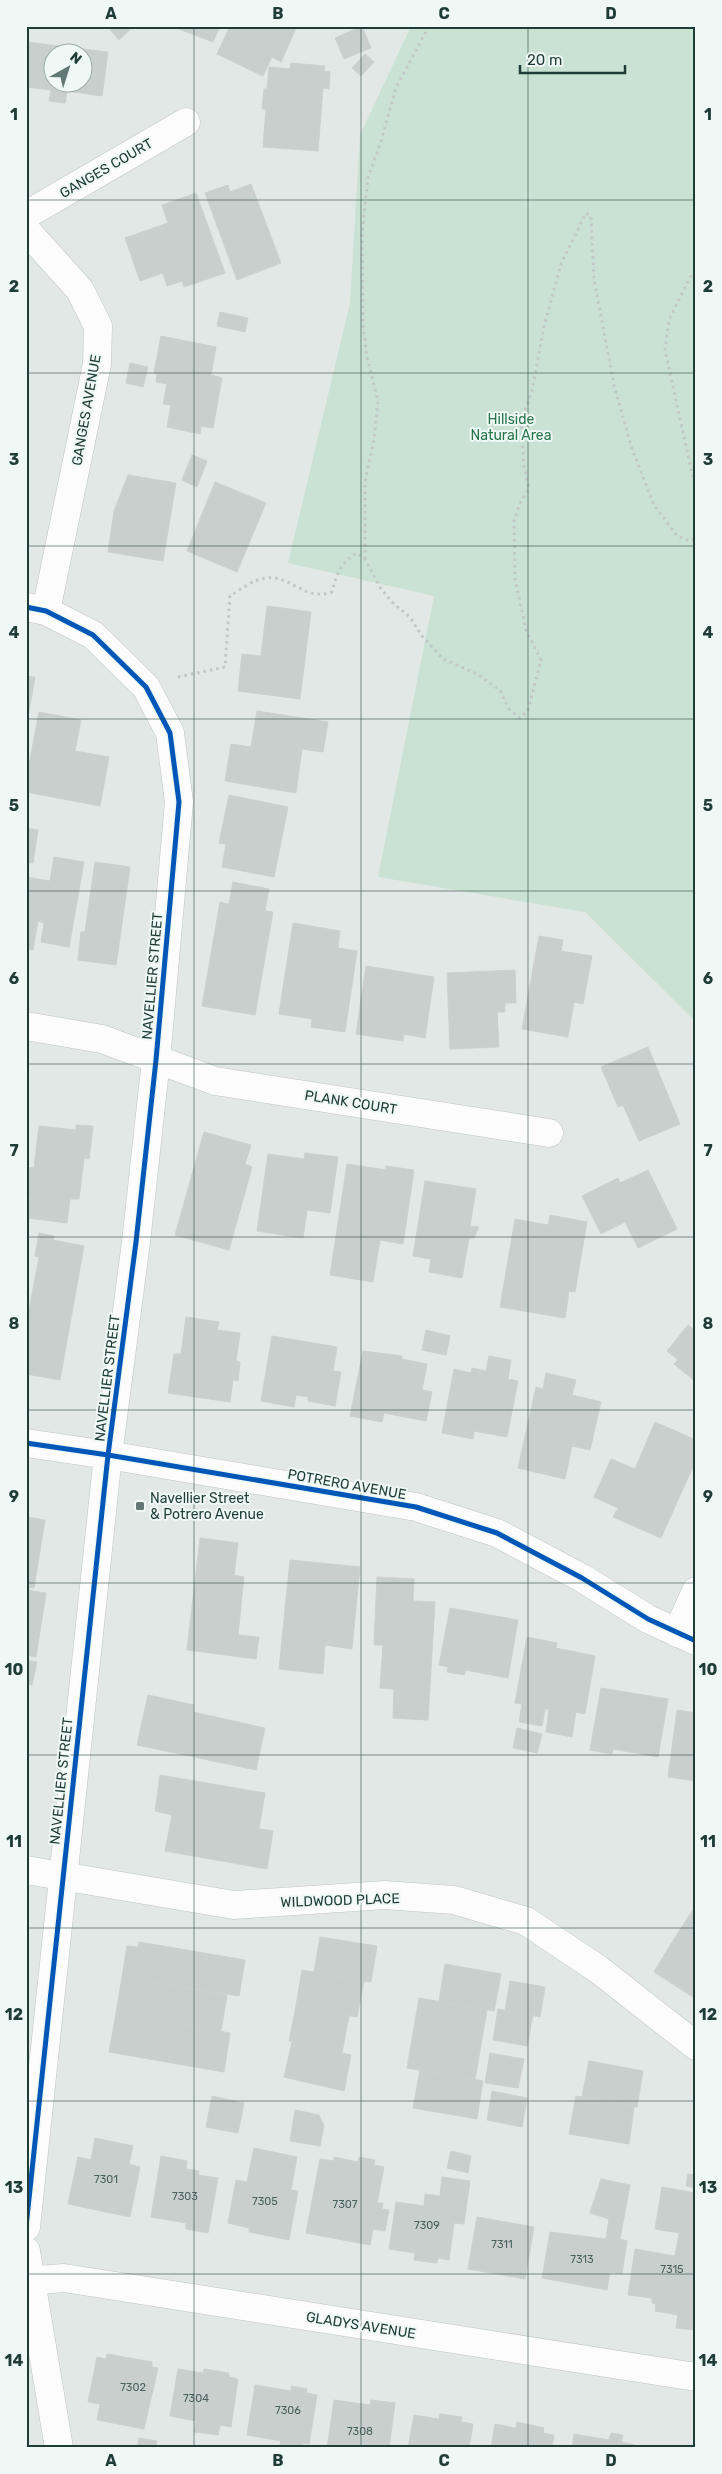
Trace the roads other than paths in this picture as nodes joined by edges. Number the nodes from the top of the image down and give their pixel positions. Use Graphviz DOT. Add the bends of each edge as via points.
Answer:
graph roads {
  1 [pos="186,122"];
  2 [pos="26,215"];
  3 [pos="26,230"];
  4 [pos="36,609"];
  5 [pos="26,1026"];
  6 [pos="156,1060"];
  7 [pos="550,1134"];
  8 [pos="26,1443"];
  9 [pos="108,1455"];
  10 [pos="696,1591"];
  11 [pos="686,1637"];
  12 [pos="26,1870"];
  13 [pos="62,1877"];
  14 [pos="696,2046"];
  15 [pos="26,2227"];
  16 [pos="26,2250"];
  17 [pos="28,2281"];
  18 [pos="696,2377"];
  19 [pos="58,2448"];
  1 -- 2 [label="street, GANGES COURT"];
  3 -- 4 [label="street, GANGES AVENUE" via="80,290 98,326 97,364"];
  4 -- 6 [label="street, NAVELLIER STREET" via="93,635 146,687 170,733 179,802"];
  5 -- 6 [label="street, PLANK COURT" via="102,1039"];
  6 -- 7 [label="street, PLANK COURT" via="215,1081"];
  6 -- 9 [label="street, NAVELLIER STREET"];
  8 -- 9 [label="street, POTRERO AVENUE"];
  9 -- 11 [label="street, POTRERO AVENUE" via="416,1507 470,1524 497,1533"];
  9 -- 13 [label="street, NAVELLIER STREET"];
  10 -- 11 [label="street"];
  12 -- 13 [label="street, WILDWOOD PLACE"];
  13 -- 14 [label="street, WILDWOOD PLACE" via="234,1906 385,1895 454,1900 526,1921 598,1969"];
  13 -- 15 [label="street, NAVELLIER STREET"];
  16 -- 17 [label="street"];
  17 -- 18 [label="street, GLADYS AVENUE" via="64,2278"];
  17 -- 19 [label="street"];
}
